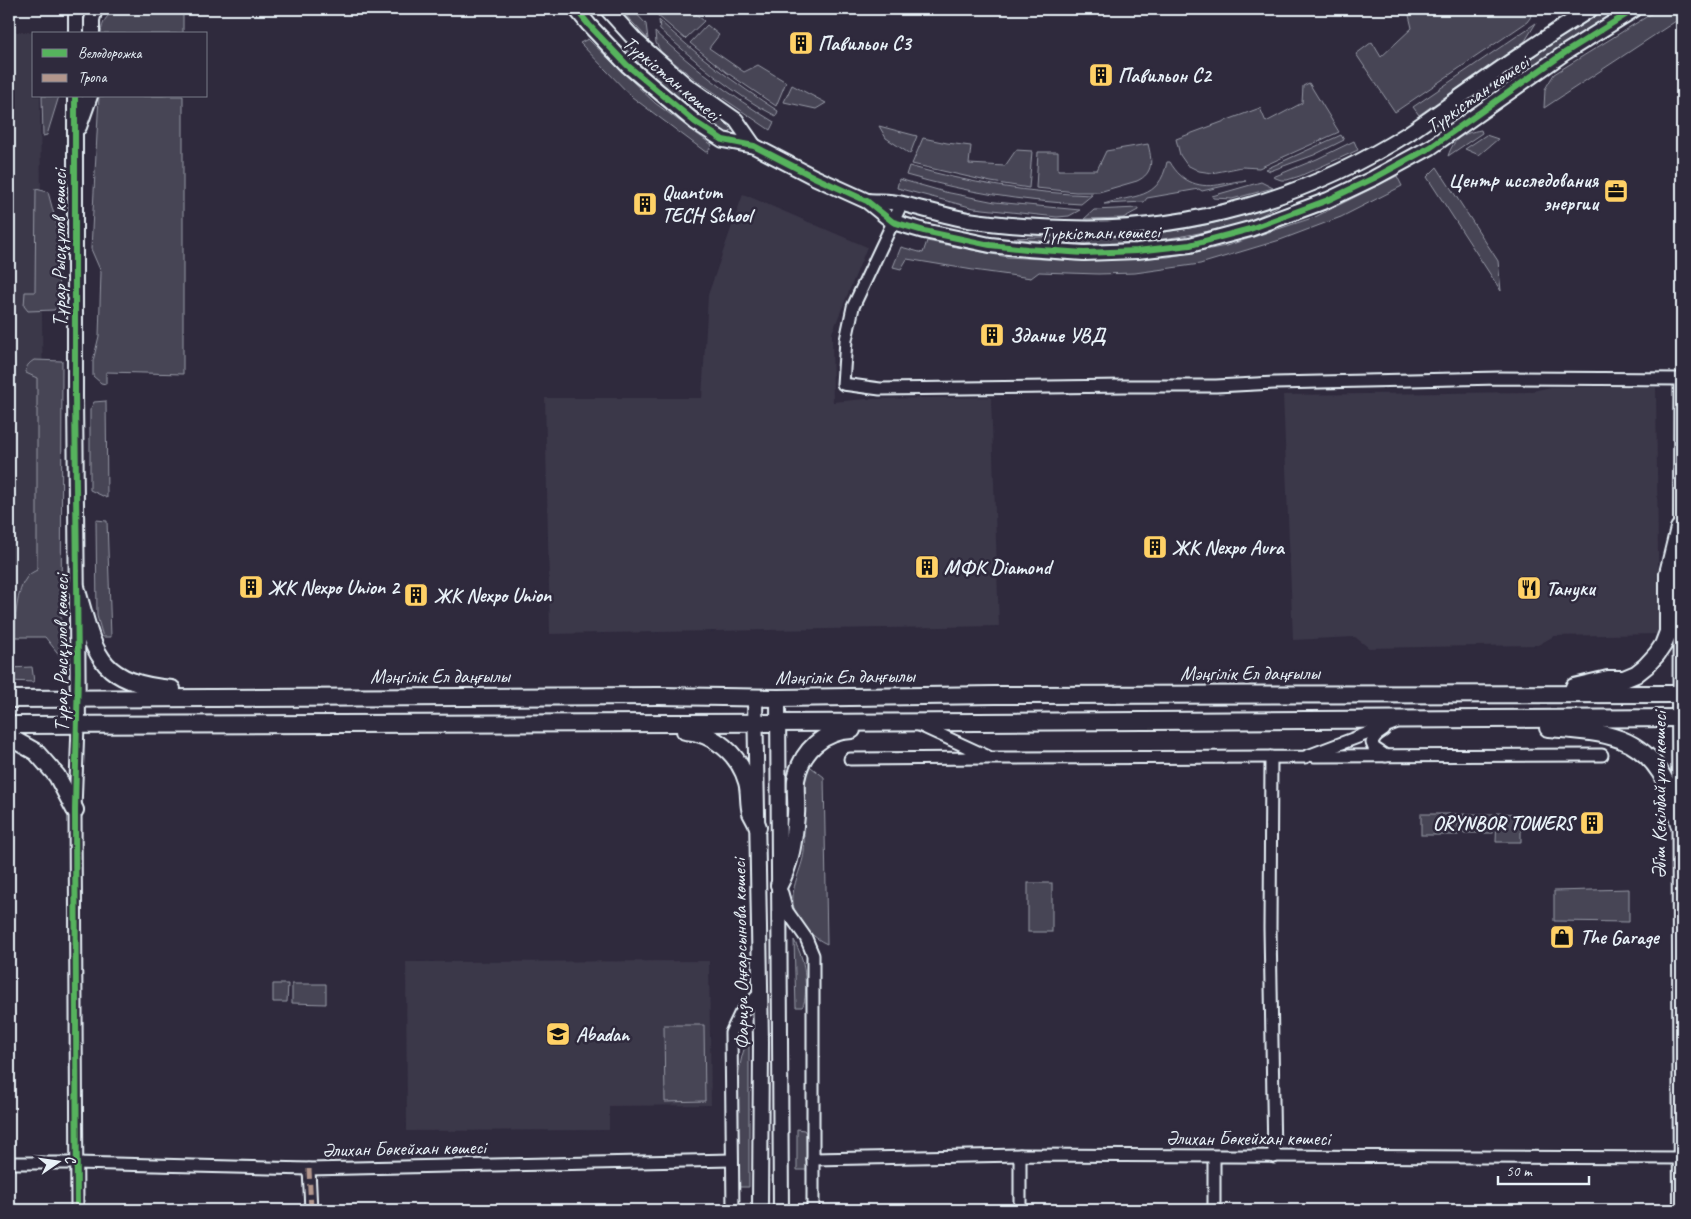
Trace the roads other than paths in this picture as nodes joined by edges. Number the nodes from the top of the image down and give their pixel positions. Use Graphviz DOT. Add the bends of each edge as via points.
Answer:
graph roads {
  1 [pos="76,9"];
  2 [pos="95,9"];
  3 [pos="576,9"];
  4 [pos="607,9"];
  5 [pos="1591,9"];
  6 [pos="1635,9"];
  7 [pos="76,32"];
  8 [pos="92,32"];
  9 [pos="75,98"];
  10 [pos="89,98"];
  11 [pos="75,139"];
  12 [pos="754,146"];
  13 [pos="868,201"];
  14 [pos="902,203"];
  15 [pos="893,222"];
  16 [pos="1681,379"];
  17 [pos="1681,533"];
  18 [pos="76,587"];
  19 [pos="1560,693"];
  20 [pos="1680,694"];
  21 [pos="271,698"];
  22 [pos="755,698"];
  23 [pos="778,698"];
  24 [pos="9,699"];
  25 [pos="77,699"];
  26 [pos="1680,718"];
  27 [pos="1406,719"];
  28 [pos="1473,719"];
  29 [pos="905,721"];
  30 [pos="624,723"];
  31 [pos="755,724"];
  32 [pos="779,724"];
  33 [pos="78,725"];
  34 [pos="9,726"];
  35 [pos="9,737"];
  36 [pos="1602,755"];
  37 [pos="1304,756"];
  38 [pos="1387,756"];
  39 [pos="1270,757"];
  40 [pos="992,758"];
  41 [pos="850,759"];
  42 [pos="75,810"];
  43 [pos="1679,824"];
  44 [pos="758,827"];
  45 [pos="780,886"];
  46 [pos="761,992"];
  47 [pos="761,1101"];
  48 [pos="1020,1155"];
  49 [pos="1214,1156"];
  50 [pos="1274,1157"];
  51 [pos="1681,1158"];
  52 [pos="813,1159"];
  53 [pos="732,1160"];
  54 [pos="76,1162"];
  55 [pos="9,1163"];
  56 [pos="310,1169"];
  57 [pos="77,1210"];
  58 [pos="311,1210"];
  59 [pos="733,1210"];
  60 [pos="760,1210"];
  61 [pos="774,1210"];
  62 [pos="782,1210"];
  63 [pos="813,1210"];
  64 [pos="1020,1210"];
  65 [pos="1214,1210"];
  66 [pos="1681,1210"];
  1 -- 7 [label="street"];
  2 -- 8 [label="street"];
  3 -- 12 [label="street, Түркістан көшесі" via="627,65 695,122 723,140"];
  4 -- 12 [label="street, Түркістан көшесі" via="636,41 686,85 736,120"];
  5 -- 14 [label="street, Түркістан көшесі" via="1391,143 1322,178 1239,208 1152,226 1074,229 975,221"];
  6 -- 15 [label="street, Түркістан көшесі" via="1404,163 1320,204 1240,232 1162,248 1084,253 990,245"];
  9 -- 11 [label="street, Тұрар Рысқұлов көшесі"];
  10 -- 11 [label="street"];
  11 -- 18 [label="street, Тұрар Рысқұлов көшесі"];
  12 -- 13 [label="street, Түркістан көшесі"];
  13 -- 14 [label="street, Түркістан көшесі"];
  13 -- 15 [label="street, Түркістан көшесі"];
  14 -- 15 [label="street"];
  15 -- 16 [label="street" via="853,307 846,340 843,384 880,389 1216,386 1500,378"];
  16 -- 17 [label="street, Әбіш Кекілбайұлы көшесі"];
  17 -- 19 [label="main road" via="1668,573 1668,632 1655,657 1636,674 1624,679 1579,685"];
  17 -- 20 [label="street, Әбіш Кекілбайұлы көшесі"];
  18 -- 21 [label="main road" via="92,643 100,659 126,680 149,686"];
  18 -- 25 [label="street, Тұрар Рысқұлов көшесі"];
  19 -- 20 [label="main road, Мәңгілік Ел даңғылы"];
  19 -- 23 [label="main road, Мәңгілік Ел даңғылы"];
  20 -- 26 [label="street, Әбіш Кекілбайұлы көшесі"];
  21 -- 22 [label="main road, Мәңгілік Ел даңғылы"];
  21 -- 25 [label="main road, Мәңгілік Ел даңғылы"];
  22 -- 23 [label="main road, Мәңгілік Ел даңғылы"];
  22 -- 31 [label="street, Фариза Оңғарсынова көшесі"];
  23 -- 32 [label="street, Фариза Оңғарсынова көшесі"];
  24 -- 25 [label="main road, Мәңгілік Ел даңғылы"];
  25 -- 33 [label="street, Тұрар Рысқұлов көшесі"];
  26 -- 28 [label="main road"];
  26 -- 43 [label="street, Әбіш Кекілбайұлы көшесі"];
  27 -- 28 [label="main road"];
  27 -- 29 [label="main road"];
  27 -- 37 [label="street"];
  27 -- 38 [label="street" via="1373,738 1374,748"];
  28 -- 43 [label="main road" via="1597,732 1636,747 1646,754 1666,783"];
  29 -- 32 [label="main road"];
  29 -- 40 [label="street"];
  29 -- 45 [label="main road" via="834,733 812,746 802,761 796,780 797,812 791,857"];
  30 -- 31 [label="main road"];
  30 -- 33 [label="main road"];
  30 -- 44 [label="main road" via="696,732 712,737 725,747 737,761 747,782 751,813"];
  31 -- 32 [label="main road"];
  31 -- 44 [label="street, Фариза Оңғарсынова көшесі"];
  32 -- 45 [label="street, Фариза Оңғарсынова көшесі"];
  33 -- 34 [label="main road"];
  33 -- 42 [label="street, Тұрар Рысқұлов көшесі"];
  35 -- 42 [label="main road" via="36,752 57,776"];
  36 -- 38 [label="street"];
  37 -- 38 [label="street"];
  37 -- 39 [label="street"];
  39 -- 40 [label="street"];
  39 -- 50 [label="street"];
  40 -- 41 [label="street"];
  42 -- 54 [label="street, Тұрар Рысқұлов көшесі"];
  43 -- 51 [label="street, Әбіш Кекілбайұлы көшесі"];
  44 -- 46 [label="street, Фариза Оңғарсынова көшесі"];
  45 -- 52 [label="street" via="787,911 806,938 813,955"];
  45 -- 62 [label="street, Фариза Оңғарсынова көшесі"];
  46 -- 47 [label="street, Фариза Оңғарсынова көшесі"];
  46 -- 53 [label="street" via="740,1014 731,1033"];
  47 -- 60 [label="street, Фариза Оңғарсынова көшесі"];
  47 -- 61 [label="street" via="773,1153"];
  48 -- 49 [label="street, Әлихан Бөкейхан көшесі"];
  48 -- 52 [label="street, Әлихан Бөкейхан көшесі"];
  48 -- 64 [label="street"];
  49 -- 50 [label="street, Әлихан Бөкейхан көшесі"];
  49 -- 65 [label="street"];
  50 -- 51 [label="street, Әлихан Бөкейхан көшесі"];
  51 -- 66 [label="street, Әбіш Кекілбайұлы көшесі"];
  52 -- 63 [label="street"];
  53 -- 56 [label="street, Әлихан Бөкейхан көшесі"];
  53 -- 59 [label="street"];
  54 -- 55 [label="street, Әлихан Бөкейхан көшесі"];
  54 -- 56 [label="street, Әлихан Бөкейхан көшесі"];
  54 -- 57 [label="street, Тұрар Рысқұлов көшесі"];
  56 -- 58 [label="street"];
}
